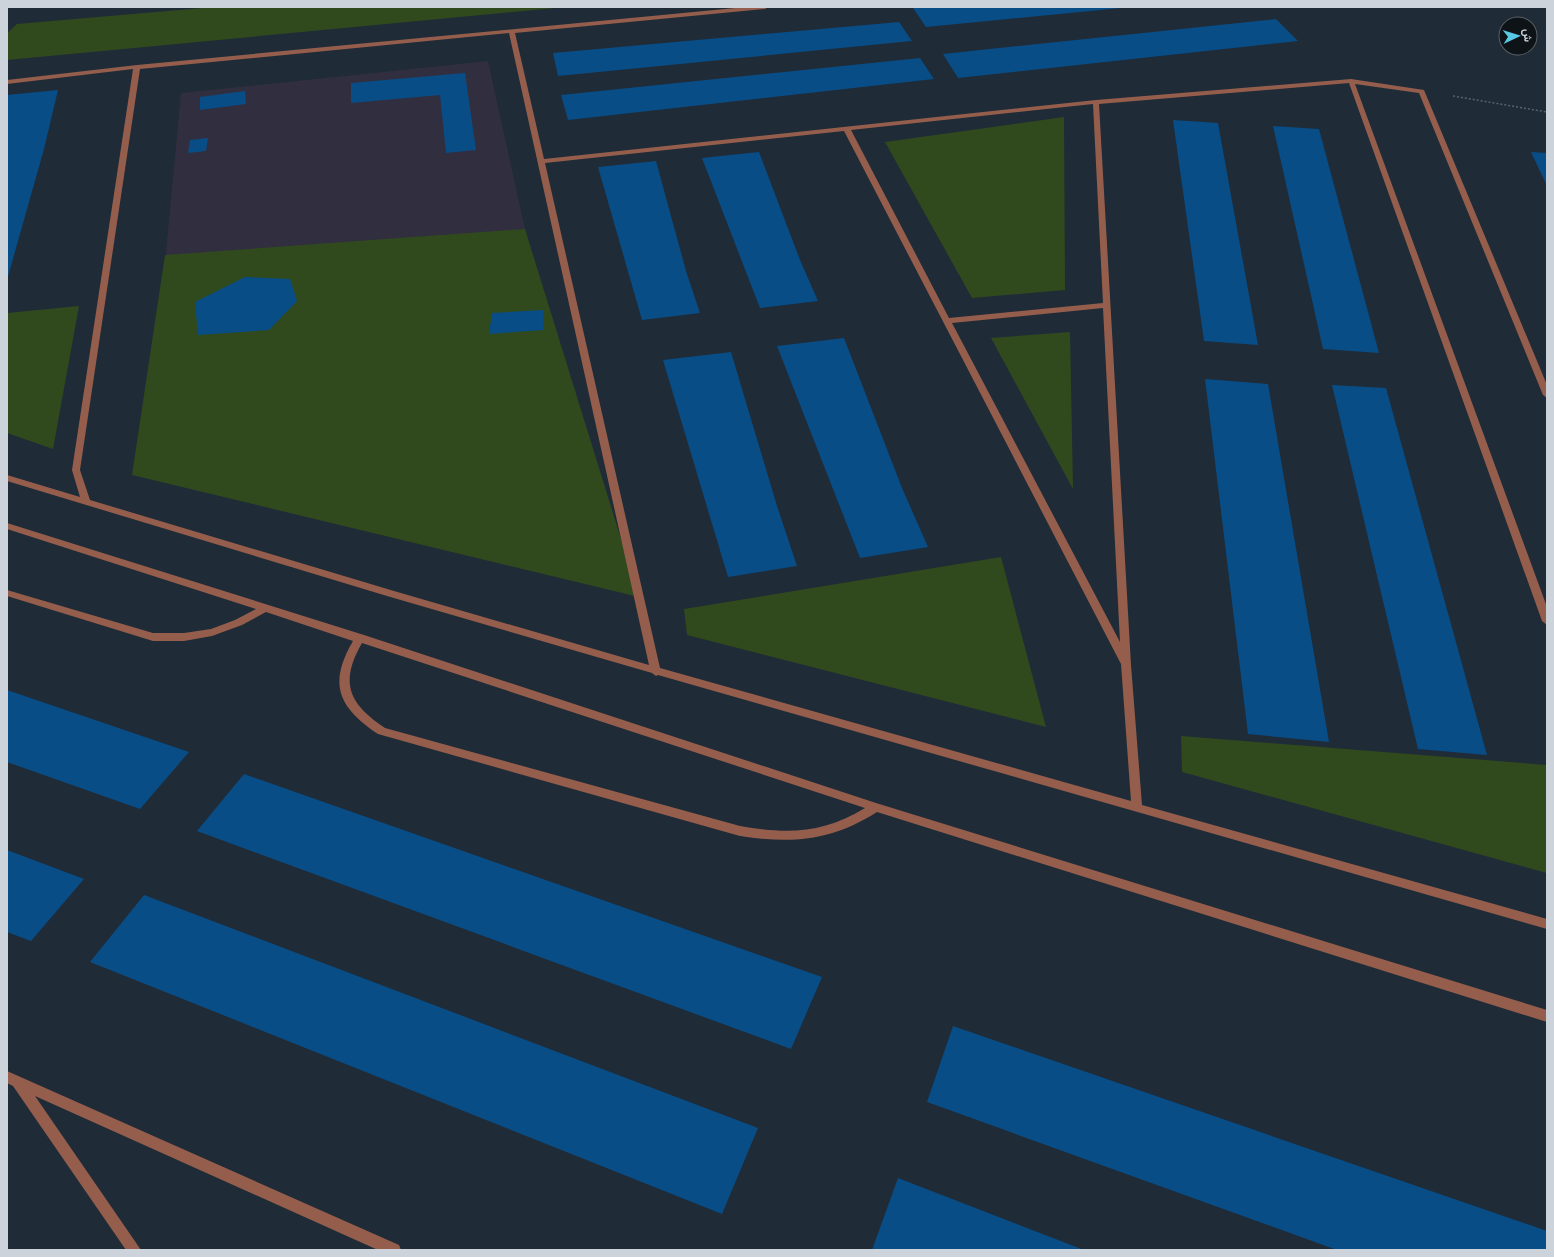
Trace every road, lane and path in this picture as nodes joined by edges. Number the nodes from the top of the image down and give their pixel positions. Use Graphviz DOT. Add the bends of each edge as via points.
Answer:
graph roads {
  1 [pos="765,7"];
  2 [pos="512,31"];
  3 [pos="137,67"];
  4 [pos="1351,81"];
  5 [pos="7,82"];
  6 [pos="1422,91"];
  7 [pos="1096,102"];
  8 [pos="1547,112"];
  9 [pos="846,128"];
  10 [pos="542,161"];
  11 [pos="1107,305"];
  12 [pos="946,321"];
  13 [pos="1547,395"];
  14 [pos="7,478"];
  15 [pos="86,502"];
  16 [pos="7,526"];
  17 [pos="7,593"];
  18 [pos="265,608"];
  19 [pos="1547,620"];
  20 [pos="360,638"];
  21 [pos="1126,665"];
  22 [pos="656,672"];
  23 [pos="1137,807"];
  24 [pos="876,808"];
  25 [pos="1547,924"];
  26 [pos="1547,1016"];
  27 [pos="12,1079"];
  28 [pos="134,1250"];
  29 [pos="394,1250"];
  1 -- 2 [label="street"];
  2 -- 3 [label="street"];
  2 -- 10 [label="street"];
  3 -- 5 [label="street"];
  3 -- 15 [label="street" via="76,470"];
  4 -- 6 [label="street"];
  4 -- 7 [label="street"];
  4 -- 19 [label="street"];
  6 -- 8 [label="path"];
  6 -- 13 [label="street"];
  7 -- 9 [label="street"];
  7 -- 11 [label="street"];
  9 -- 10 [label="street"];
  9 -- 12 [label="street"];
  10 -- 22 [label="street"];
  11 -- 12 [label="street"];
  11 -- 21 [label="street"];
  12 -- 21 [label="street"];
  14 -- 15 [label="street"];
  15 -- 22 [label="street"];
  16 -- 18 [label="street"];
  17 -- 18 [label="street" via="153,637 191,637 231,627"];
  18 -- 20 [label="street"];
  20 -- 24 [label="street"];
  20 -- 24 [label="street" via="350,652 345,667 346,697 366,722 382,731 740,831 764,835 813,835 837,829 858,820"];
  21 -- 23 [label="street"];
  22 -- 23 [label="street"];
  23 -- 25 [label="street"];
  24 -- 26 [label="street"];
  27 -- 28 [label="street"];
  27 -- 29 [label="street"];
}
